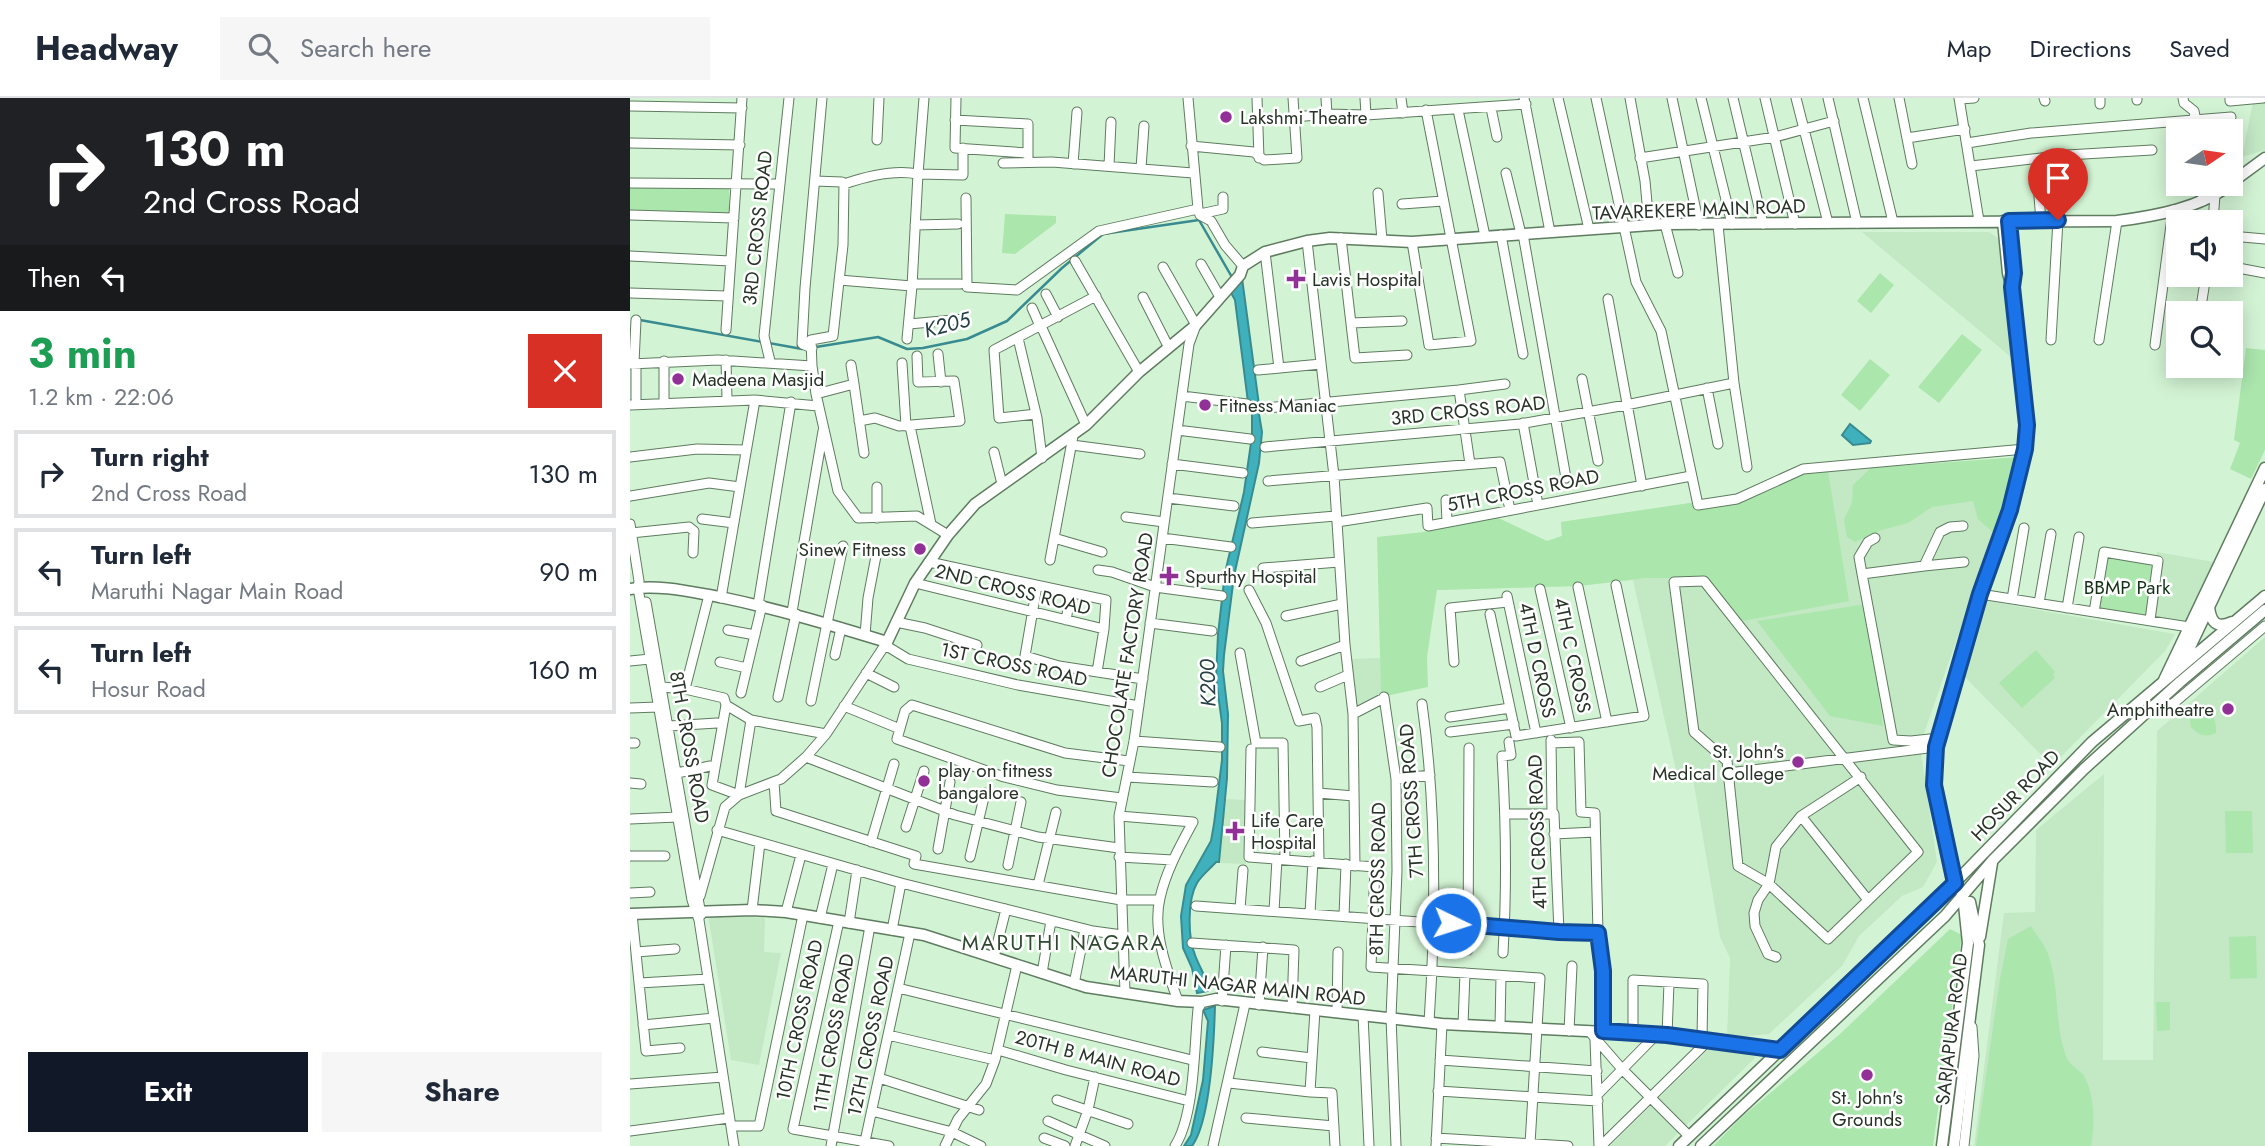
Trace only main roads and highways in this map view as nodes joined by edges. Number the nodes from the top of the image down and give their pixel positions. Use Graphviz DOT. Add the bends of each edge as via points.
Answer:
graph roads {
  1 [pos="2265,158"];
  2 [pos="2244,174"];
  3 [pos="2213,196"];
  4 [pos="2006,221"];
  5 [pos="2265,468"];
  6 [pos="2265,489"];
  7 [pos="639,590"];
  8 [pos="2265,596"];
  9 [pos="2209,607"];
  10 [pos="2265,610"];
  11 [pos="2240,618"];
  12 [pos="2181,667"];
  13 [pos="2163,682"];
  14 [pos="2180,682"];
  15 [pos="1993,860"];
  16 [pos="1956,878"];
  17 [pos="1965,892"];
  18 [pos="631,914"];
  19 [pos="1979,945"];
  20 [pos="1780,1050"];
  21 [pos="1679,1146"];
  22 [pos="1701,1146"];
  23 [pos="1942,1146"];
  24 [pos="1954,1146"];
  1 -- 2 [label="main road, TAVAREKERE MAIN ROAD"];
  3 -- 4 [label="main road, TAVAREKERE MAIN ROAD" via="2117,221"];
  4 -- 7 [label="main road, TAVAREKERE MAIN ROAD" via="1665,224 1412,242 1341,238 1265,252 1241,271 1196,325 1139,372 1072,440 975,504 915,583 886,644 760,605 666,588"];
  4 -- 16 [label="main road" via="2027,425 2010,510 1937,742 1934,785"];
  5 -- 13 [label="main road"];
  6 -- 9 [label="main road"];
  8 -- 11 [label="main road, HOSUR ROAD"];
  9 -- 11 [label="main road" via="2215,624"];
  9 -- 12 [label="main road"];
  10 -- 14 [label="main road, HOSUR ROAD"];
  11 -- 12 [label="main road, HOSUR ROAD"];
  12 -- 13 [label="main road, HOSUR ROAD"];
  12 -- 14 [label="main road"];
  13 -- 16 [label="main road, HOSUR ROAD" via="2092,743"];
  14 -- 15 [label="main road, HOSUR ROAD"];
  15 -- 17 [label="main road, HOSUR ROAD"];
  15 -- 19 [label="main road"];
  16 -- 17 [label="main road, SARJAPURA ROAD"];
  16 -- 20 [label="main road, HOSUR ROAD"];
  17 -- 19 [label="main road, SARJAPURA ROAD"];
  17 -- 22 [label="main road, HOSUR ROAD"];
  17 -- 23 [label="main road, SARJAPURA ROAD" via="1968,943"];
  18 -- 20 [label="main road, MARUTHI NAGAR MAIN ROAD" via="786,912 924,935 1074,984 1178,1000 1219,1000 1442,1024 1662,1035"];
  19 -- 24 [label="main road, SARJAPURA ROAD"];
  20 -- 21 [label="main road, HOSUR ROAD"];
}
